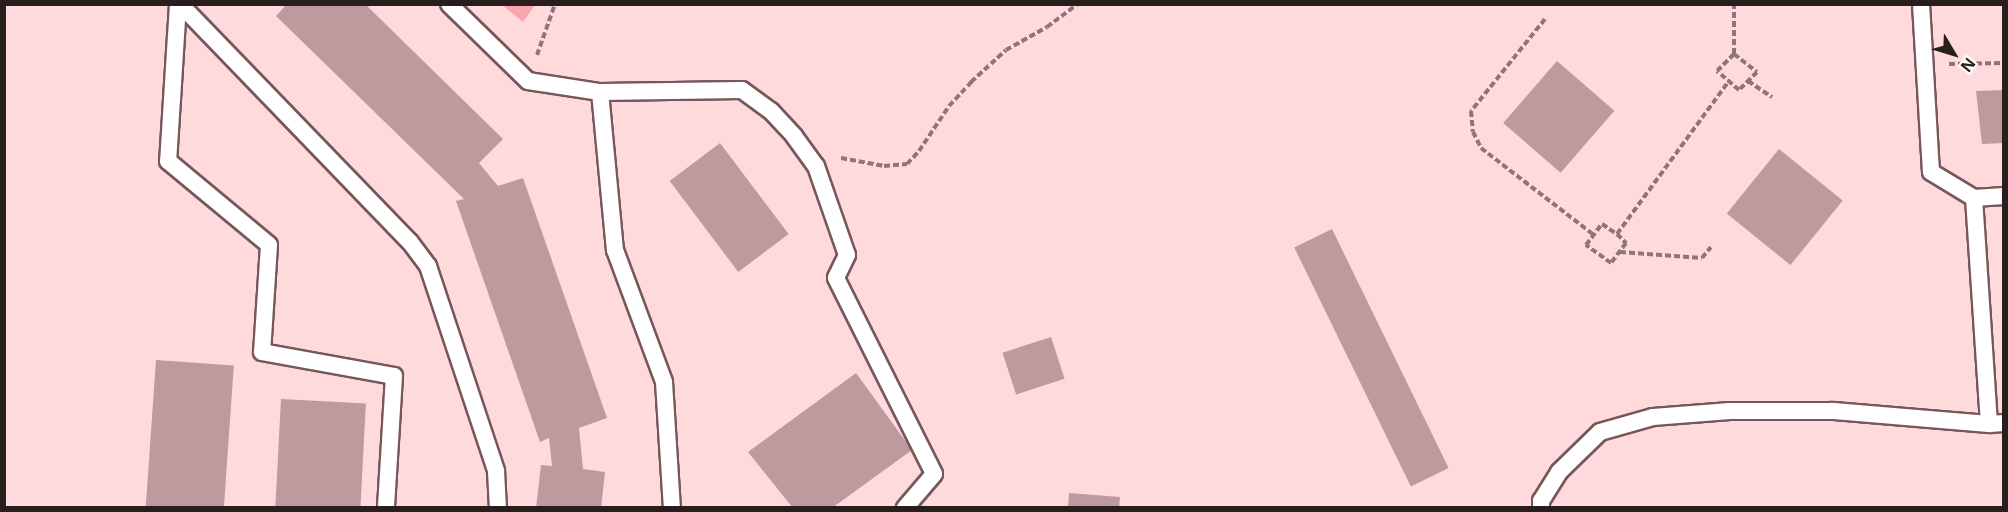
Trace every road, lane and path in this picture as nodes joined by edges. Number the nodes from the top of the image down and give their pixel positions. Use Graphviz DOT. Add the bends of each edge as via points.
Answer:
graph roads {
  1 [pos="179,4"];
  2 [pos="449,4"];
  3 [pos="555,4"];
  4 [pos="1078,4"];
  5 [pos="1734,4"];
  6 [pos="1921,4"];
  7 [pos="1545,19"];
  8 [pos="1734,54"];
  9 [pos="2004,63"];
  10 [pos="1924,65"];
  11 [pos="528,81"];
  12 [pos="1729,81"];
  13 [pos="1748,81"];
  14 [pos="600,92"];
  15 [pos="1772,98"];
  16 [pos="832,154"];
  17 [pos="2004,196"];
  18 [pos="1974,198"];
  19 [pos="1617,234"];
  20 [pos="1594,235"];
  21 [pos="1711,247"];
  22 [pos="1619,252"];
  23 [pos="1996,423"];
  24 [pos="386,507"];
  25 [pos="498,507"];
  26 [pos="672,507"];
  27 [pos="905,507"];
  28 [pos="1541,507"];
  1 -- 24 [label="lane" via="168,161 269,245 262,352 394,376"];
  1 -- 25 [label="lane" via="410,242 428,266 496,471"];
  2 -- 11 [label="lane"];
  3 -- 11 [label="path"];
  4 -- 16 [label="path" via="1006,50 971,82 907,164 849,162"];
  5 -- 8 [label="path"];
  6 -- 10 [label="lane"];
  7 -- 20 [label="path" via="1471,111 1473,132 1481,148"];
  8 -- 12 [label="path" via="1717,71"];
  8 -- 13 [label="path" via="1757,72"];
  9 -- 10 [label="path"];
  10 -- 18 [label="lane" via="1931,172"];
  11 -- 14 [label="lane"];
  12 -- 13 [label="path" via="1739,90"];
  12 -- 19 [label="path"];
  13 -- 15 [label="path"];
  14 -- 26 [label="lane" via="615,250 664,382"];
  14 -- 27 [label="lane" via="742,90 771,111 794,136 816,166 847,255 836,278 934,474"];
  17 -- 18 [label="lane"];
  18 -- 23 [label="lane"];
  19 -- 20 [label="path" via="1602,224"];
  19 -- 22 [label="path" via="1626,243"];
  20 -- 22 [label="path" via="1586,245 1611,263"];
  21 -- 22 [label="path" via="1702,258"];
  23 -- 28 [label="lane" via="1833,411 1730,411 1653,417 1600,432 1559,472"];
}
